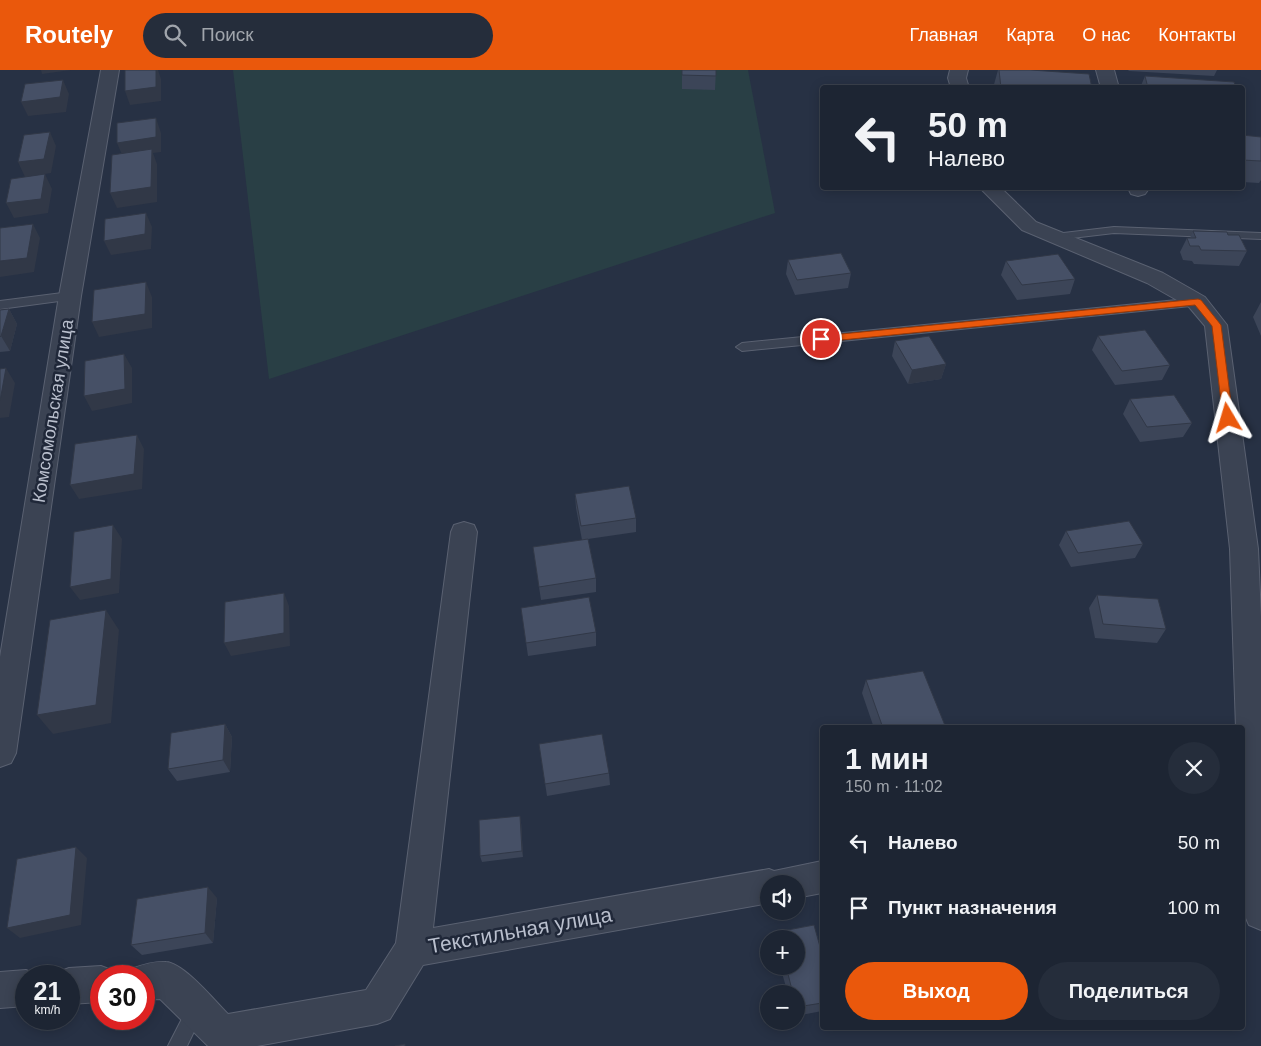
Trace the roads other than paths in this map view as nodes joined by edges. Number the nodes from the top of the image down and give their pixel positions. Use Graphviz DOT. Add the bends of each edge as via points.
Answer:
graph roads {
  1 [pos="110,70"];
  2 [pos="959,70"];
  3 [pos="1106,70"];
  4 [pos="959,85"];
  5 [pos="1109,85"];
  6 [pos="992,190"];
  7 [pos="1261,236"];
  8 [pos="1055,237"];
  9 [pos="70,296"];
  10 [pos="1198,302"];
  11 [pos="0,305"];
  12 [pos="742,347"];
  13 [pos="464,532"];
  14 [pos="0,753"];
  15 [pos="820,877"];
  16 [pos="805,880"];
  17 [pos="760,888"];
  18 [pos="1254,905"];
  19 [pos="413,949"];
  20 [pos="155,981"];
  21 [pos="15,989"];
  22 [pos="0,990"];
  23 [pos="196,1008"];
  24 [pos="177,1046"];
  1 -- 9 [label="street, Комсомольская улица"];
  2 -- 4 [label="street"];
  3 -- 5 [label="street"];
  6 -- 8 [label="street" via="1029,226"];
  7 -- 8 [label="lane" via="1114,230"];
  8 -- 10 [label="street" via="1156,278"];
  9 -- 11 [label="lane"];
  9 -- 14 [label="street, Комсомольская улица"];
  10 -- 12 [label="lane"];
  10 -- 18 [label="street" via="1216,325 1244,549"];
  13 -- 19 [label="street"];
  15 -- 16 [label="street"];
  17 -- 19 [label="street, Текстильная улица"];
  19 -- 23 [label="street, Текстильная улица" via="377,1006 222,1034"];
  20 -- 23 [label="street, Текстильная улица" via="167,980"];
  21 -- 22 [label="street"];
  23 -- 24 [label="lane"];
}
